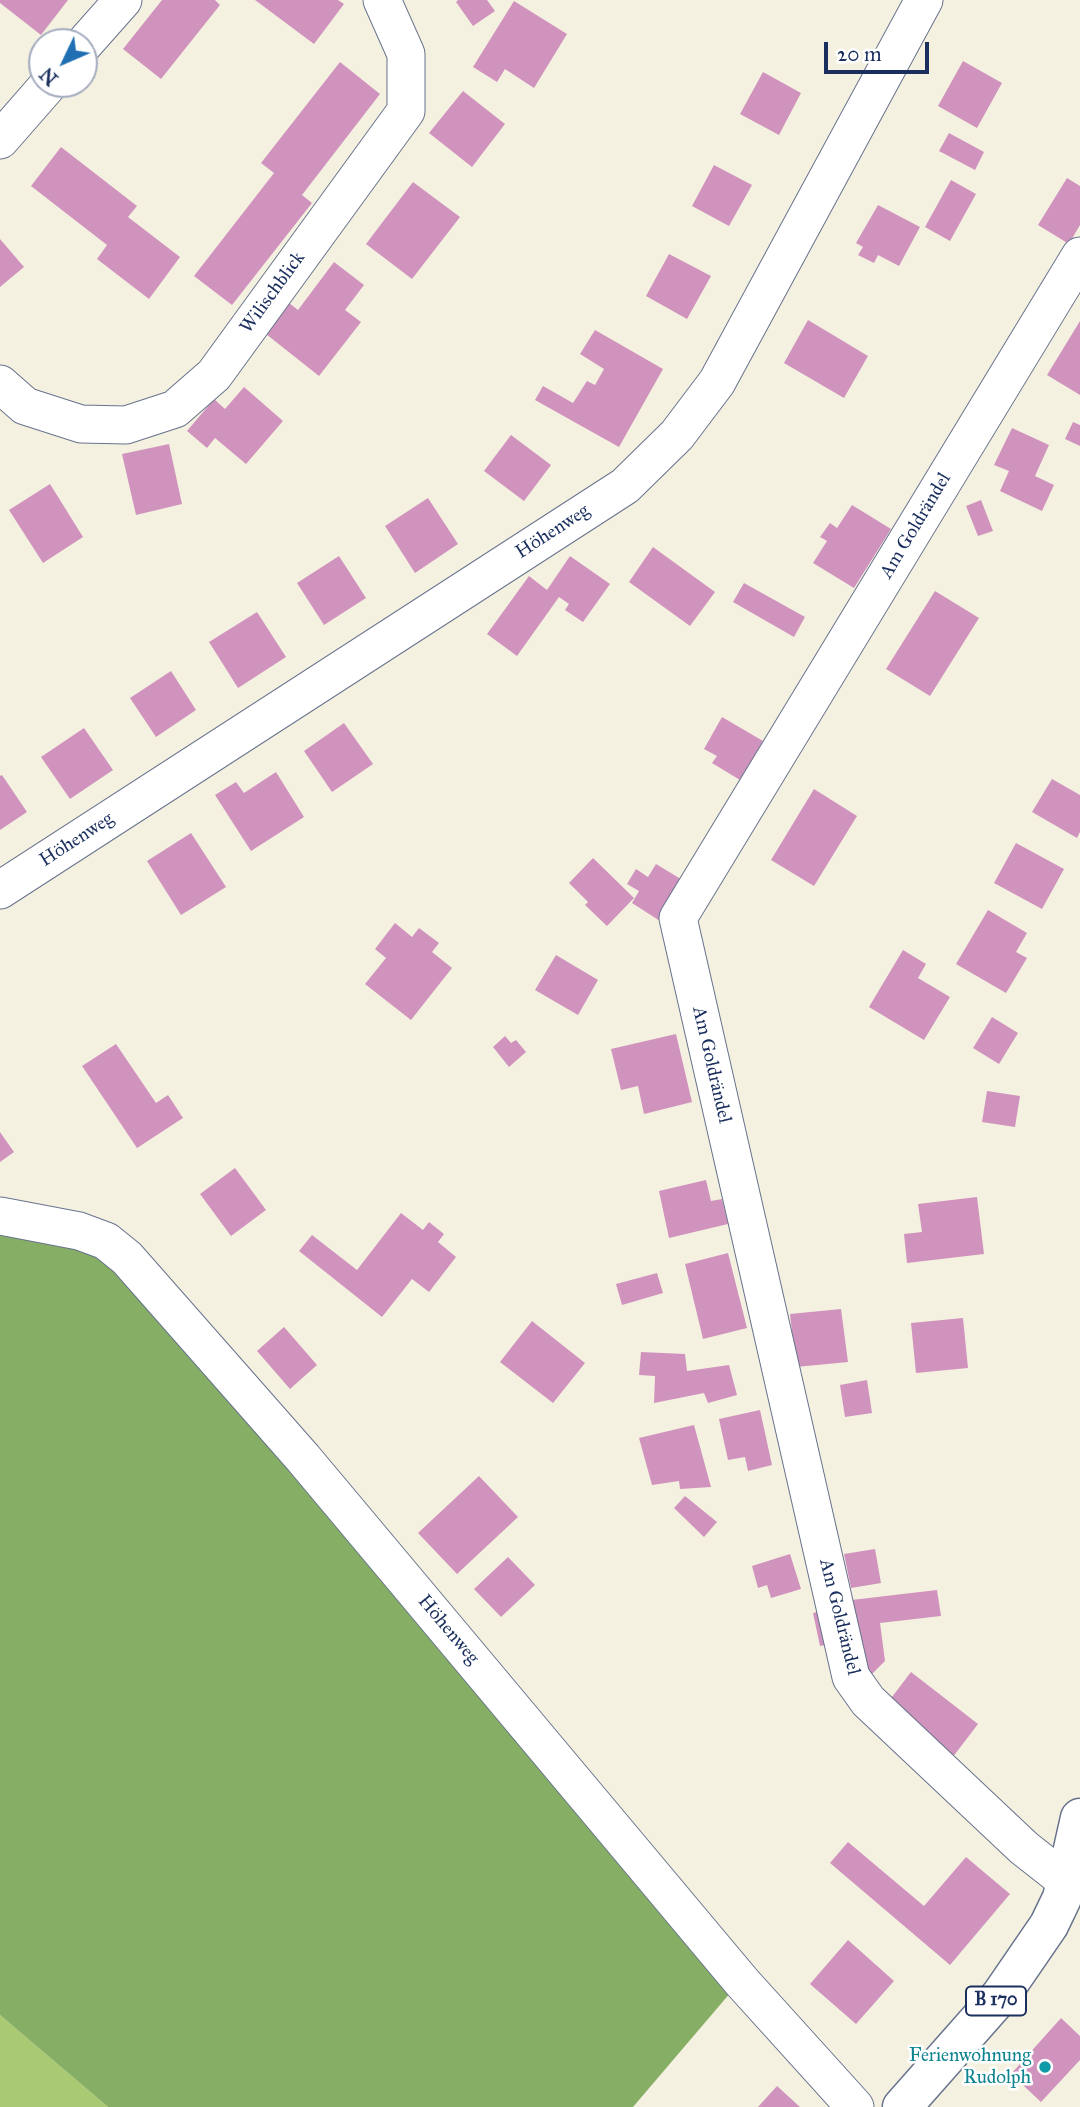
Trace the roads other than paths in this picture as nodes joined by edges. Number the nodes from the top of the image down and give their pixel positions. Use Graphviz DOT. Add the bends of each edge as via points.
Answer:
graph roads {
  1 [pos="123,0"];
  2 [pos="382,0"];
  3 [pos="924,0"];
  4 [pos="98,28"];
  5 [pos="37,98"];
  6 [pos="0,140"];
  7 [pos="1075,276"];
  8 [pos="0,384"];
  9 [pos="0,891"];
  10 [pos="0,1216"];
  11 [pos="1080,1818"];
  12 [pos="1069,1896"];
  13 [pos="855,2107"];
  14 [pos="902,2107"];
  1 -- 4 [label="street"];
  2 -- 8 [label="street, Wilischblick" via="407,54 406,111 214,375 175,409 126,425 81,424 25,406"];
  3 -- 9 [label="street, Höhenweg" via="717,382 677,435 634,477"];
  5 -- 6 [label="street"];
  7 -- 12 [label="street, Am Goldrändel" via="678,918 851,1677 868,1701"];
  10 -- 13 [label="street, Höhenweg" via="79,1231 106,1241 127,1258 303,1458 742,1982"];
  11 -- 12 [label="main road, B 170"];
  12 -- 14 [label="main road, B 170" via="1002,1995"];
}
